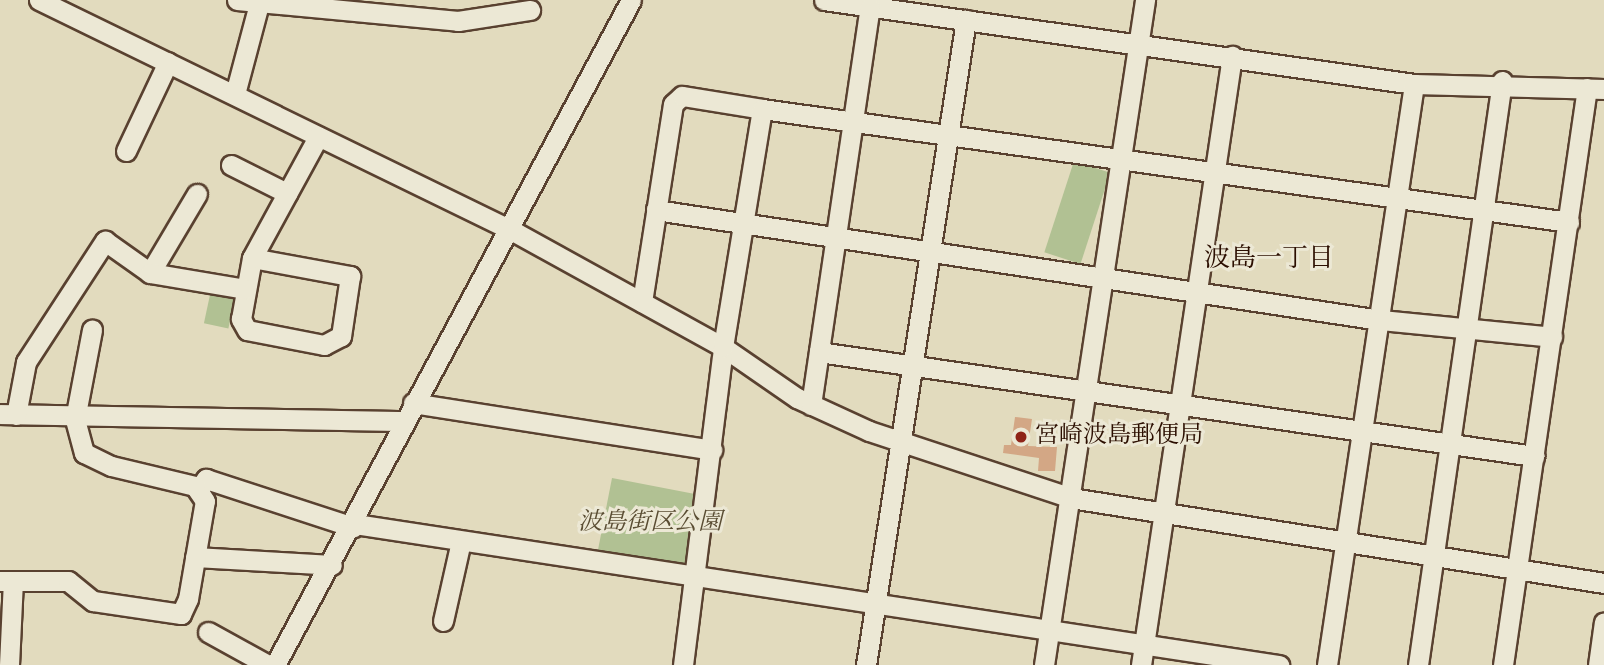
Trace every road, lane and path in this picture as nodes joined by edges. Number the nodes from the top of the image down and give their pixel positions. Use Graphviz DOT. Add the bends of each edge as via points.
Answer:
graph roads {
  1 [pos="39,0"];
  2 [pos="237,0"];
  3 [pos="631,0"];
  4 [pos="824,0"];
  5 [pos="1145,0"];
  6 [pos="260,3"];
  7 [pos="870,7"];
  8 [pos="530,10"];
  9 [pos="966,20"];
  10 [pos="1140,43"];
  11 [pos="1231,56"];
  12 [pos="168,62"];
  13 [pos="1502,81"];
  14 [pos="1414,84"];
  15 [pos="1595,89"];
  16 [pos="235,94"];
  17 [pos="762,109"];
  18 [pos="853,122"];
  19 [pos="948,135"];
  20 [pos="318,138"];
  21 [pos="126,151"];
  22 [pos="1122,159"];
  23 [pos="231,165"];
  24 [pos="1214,172"];
  25 [pos="287,193"];
  26 [pos="197,194"];
  27 [pos="1398,198"];
  28 [pos="656,210"];
  29 [pos="1484,210"];
  30 [pos="1569,222"];
  31 [pos="745,223"];
  32 [pos="511,230"];
  33 [pos="836,236"];
  34 [pos="933,251"];
  35 [pos="252,258"];
  36 [pos="150,273"];
  37 [pos="1104,276"];
  38 [pos="246,289"];
  39 [pos="1197,291"];
  40 [pos="642,302"];
  41 [pos="1380,320"];
  42 [pos="1464,328"];
  43 [pos="92,330"];
  44 [pos="1552,337"];
  45 [pos="723,347"];
  46 [pos="819,352"];
  47 [pos="915,366"];
  48 [pos="1087,391"];
  49 [pos="413,403"];
  50 [pos="811,405"];
  51 [pos="1180,405"];
  52 [pos="8,414"];
  53 [pos="75,419"];
  54 [pos="403,421"];
  55 [pos="1363,431"];
  56 [pos="903,444"];
  57 [pos="1451,444"];
  58 [pos="712,450"];
  59 [pos="1534,456"];
  60 [pos="198,490"];
  61 [pos="1071,498"];
  62 [pos="1164,512"];
  63 [pos="354,526"];
  64 [pos="1348,540"];
  65 [pos="461,541"];
  66 [pos="1434,553"];
  67 [pos="195,557"];
  68 [pos="332,565"];
  69 [pos="1517,566"];
  70 [pos="694,579"];
  71 [pos="7,581"];
  72 [pos="1604,583"];
  73 [pos="876,606"];
  74 [pos="443,621"];
  75 [pos="1604,622"];
  76 [pos="1049,631"];
  77 [pos="208,632"];
  78 [pos="1144,645"];
  79 [pos="9,665"];
  80 [pos="268,665"];
  81 [pos="275,665"];
  82 [pos="682,665"];
  83 [pos="866,665"];
  84 [pos="1044,665"];
  85 [pos="1141,665"];
  86 [pos="1279,665"];
  87 [pos="1327,665"];
  88 [pos="1418,665"];
  89 [pos="1503,665"];
  90 [pos="1598,665"];
  1 -- 12 [label="street"];
  2 -- 6 [label="street"];
  3 -- 32 [label="street"];
  4 -- 7 [label="street"];
  5 -- 10 [label="street"];
  6 -- 8 [label="street" via="458,21"];
  6 -- 16 [label="street"];
  7 -- 9 [label="street"];
  7 -- 18 [label="street"];
  9 -- 10 [label="street"];
  9 -- 19 [label="street"];
  10 -- 11 [label="street"];
  10 -- 22 [label="street"];
  11 -- 14 [label="street"];
  11 -- 24 [label="street"];
  12 -- 16 [label="street"];
  12 -- 21 [label="street"];
  13 -- 14 [label="street"];
  13 -- 15 [label="street"];
  13 -- 29 [label="street"];
  14 -- 27 [label="street"];
  15 -- 30 [label="street"];
  16 -- 20 [label="street"];
  17 -- 18 [label="street"];
  17 -- 28 [label="street" via="682,96 673,104"];
  17 -- 31 [label="street"];
  18 -- 19 [label="street"];
  18 -- 33 [label="street"];
  19 -- 22 [label="street"];
  19 -- 34 [label="street"];
  20 -- 25 [label="street"];
  20 -- 32 [label="street"];
  22 -- 24 [label="street"];
  22 -- 37 [label="street"];
  23 -- 25 [label="street"];
  24 -- 27 [label="street"];
  24 -- 39 [label="street"];
  25 -- 35 [label="street"];
  26 -- 36 [label="street"];
  27 -- 29 [label="street"];
  27 -- 41 [label="street"];
  28 -- 31 [label="street"];
  28 -- 40 [label="street"];
  29 -- 30 [label="street"];
  29 -- 42 [label="street"];
  30 -- 44 [label="street"];
  31 -- 33 [label="street"];
  31 -- 45 [label="street"];
  32 -- 40 [label="street"];
  32 -- 49 [label="street"];
  33 -- 34 [label="street"];
  33 -- 46 [label="street"];
  34 -- 37 [label="street"];
  34 -- 47 [label="street"];
  35 -- 38 [label="street"];
  35 -- 38 [label="street" via="350,276 341,336 324,345 247,330 241,319"];
  36 -- 38 [label="street"];
  36 -- 52 [label="street" via="105,241 26,362"];
  37 -- 39 [label="street"];
  37 -- 48 [label="street"];
  39 -- 41 [label="street"];
  39 -- 51 [label="street"];
  40 -- 45 [label="street"];
  41 -- 42 [label="street"];
  41 -- 55 [label="street"];
  42 -- 44 [label="street"];
  42 -- 57 [label="street"];
  43 -- 53 [label="street"];
  44 -- 59 [label="street"];
  45 -- 50 [label="street"];
  45 -- 58 [label="street"];
  46 -- 47 [label="street"];
  46 -- 50 [label="street"];
  47 -- 48 [label="street"];
  47 -- 56 [label="street"];
  48 -- 51 [label="street"];
  48 -- 61 [label="street"];
  49 -- 54 [label="street"];
  49 -- 58 [label="street"];
  50 -- 56 [label="street"];
  51 -- 55 [label="street"];
  51 -- 62 [label="street"];
  52 -- 53 [label="street"];
  53 -- 54 [label="street"];
  53 -- 60 [label="street" via="84,453"];
  54 -- 63 [label="street"];
  55 -- 57 [label="street"];
  55 -- 64 [label="street"];
  56 -- 61 [label="street"];
  56 -- 73 [label="street"];
  57 -- 59 [label="street"];
  57 -- 66 [label="street"];
  58 -- 70 [label="street"];
  59 -- 69 [label="street"];
  60 -- 63 [label="street" via="206,478"];
  60 -- 67 [label="street" via="205,501"];
  61 -- 62 [label="street"];
  61 -- 76 [label="street"];
  62 -- 64 [label="street"];
  62 -- 78 [label="street"];
  63 -- 65 [label="street"];
  63 -- 68 [label="street"];
  64 -- 66 [label="street"];
  64 -- 87 [label="street"];
  65 -- 70 [label="street"];
  65 -- 74 [label="street"];
  66 -- 69 [label="street"];
  66 -- 88 [label="street"];
  67 -- 68 [label="street"];
  67 -- 71 [label="street" via="181,614 93,601 68,582"];
  68 -- 81 [label="street"];
  69 -- 72 [label="street"];
  69 -- 89 [label="street"];
  70 -- 73 [label="street"];
  70 -- 82 [label="street"];
  71 -- 79 [label="street"];
  73 -- 76 [label="street"];
  73 -- 83 [label="street"];
  75 -- 90 [label="street"];
  76 -- 78 [label="street"];
  76 -- 84 [label="street"];
  77 -- 80 [label="street"];
  78 -- 85 [label="street"];
  78 -- 86 [label="street"];
}
